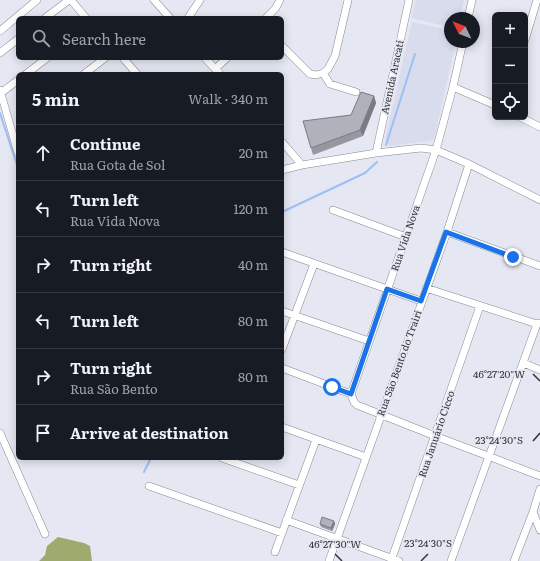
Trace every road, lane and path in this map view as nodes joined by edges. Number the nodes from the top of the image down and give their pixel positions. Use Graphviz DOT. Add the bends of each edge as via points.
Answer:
graph roads {
  1 [pos="37,0"];
  2 [pos="70,0"];
  3 [pos="154,0"];
  4 [pos="200,0"];
  5 [pos="280,0"];
  6 [pos="348,0"];
  7 [pos="409,0"];
  8 [pos="472,0"];
  9 [pos="537,0"];
  10 [pos="469,12"];
  11 [pos="18,16"];
  12 [pos="48,16"];
  13 [pos="84,16"];
  14 [pos="168,16"];
  15 [pos="189,16"];
  16 [pos="268,16"];
  17 [pos="16,18"];
  18 [pos="528,30"];
  19 [pos="0,31"];
  20 [pos="16,41"];
  21 [pos="284,48"];
  22 [pos="462,48"];
  23 [pos="0,53"];
  24 [pos="44,60"];
  25 [pos="102,60"];
  26 [pos="125,60"];
  27 [pos="207,60"];
  28 [pos="226,60"];
  29 [pos="29,72"];
  30 [pos="87,72"];
  31 [pos="135,72"];
  32 [pos="218,72"];
  33 [pos="323,73"];
  34 [pos="16,81"];
  35 [pos="453,87"];
  36 [pos="0,92"];
  37 [pos="356,92"];
  38 [pos="492,104"];
  39 [pos="526,120"];
  40 [pos="16,124"];
  41 [pos="540,127"];
  42 [pos="11,128"];
  43 [pos="284,144"];
  44 [pos="16,146"];
  45 [pos="436,150"];
  46 [pos="376,153"];
  47 [pos="469,164"];
  48 [pos="302,165"];
  49 [pos="284,170"];
  50 [pos="540,200"];
  51 [pos="333,210"];
  52 [pos="446,232"];
  53 [pos="406,237"];
  54 [pos="284,253"];
  55 [pos="314,264"];
  56 [pos="540,266"];
  57 [pos="426,288"];
  58 [pos="387,289"];
  59 [pos="421,301"];
  60 [pos="480,306"];
  61 [pos="284,312"];
  62 [pos="295,316"];
  63 [pos="539,323"];
  64 [pos="369,341"];
  65 [pos="284,344"];
  66 [pos="524,363"];
  67 [pos="284,369"];
  68 [pos="540,370"];
  69 [pos="351,394"];
  70 [pos="381,414"];
  71 [pos="284,428"];
  72 [pos="0,433"];
  73 [pos="434,436"];
  74 [pos="316,440"];
  75 [pos="488,456"];
  76 [pos="366,457"];
  77 [pos="228,460"];
  78 [pos="540,476"];
  79 [pos="299,485"];
  80 [pos="149,486"];
  81 [pos="540,489"];
  82 [pos="533,512"];
  83 [pos="286,520"];
  84 [pos="540,530"];
  85 [pos="282,533"];
  86 [pos="45,534"];
  87 [pos="337,539"];
  88 [pos="274,552"];
  89 [pos="394,560"];
  90 [pos="329,561"];
  91 [pos="451,561"];
  92 [pos="514,561"];
  1 -- 11 [label="street"];
  2 -- 12 [label="street"];
  2 -- 13 [label="street"];
  3 -- 14 [label="street"];
  4 -- 15 [label="street"];
  5 -- 16 [label="street"];
  6 -- 33 [label="street" via="335,56"];
  7 -- 46 [label="street, Avenida Aracati"];
  8 -- 10 [label="street"];
  9 -- 18 [label="street"];
  17 -- 19 [label="street"];
  20 -- 23 [label="street"];
  21 -- 33 [label="street" via="310,74"];
  22 -- 35 [label="street, Rua Vida Nova"];
  24 -- 29 [label="street"];
  25 -- 30 [label="street"];
  26 -- 31 [label="street"];
  27 -- 32 [label="street"];
  28 -- 32 [label="street"];
  33 -- 37 [label="street" via="330,84"];
  34 -- 36 [label="street"];
  35 -- 38 [label="street"];
  35 -- 45 [label="street, Rua Vida Nova"];
  36 -- 42 [label="street"];
  39 -- 41 [label="street"];
  40 -- 42 [label="street"];
  42 -- 44 [label="street"];
  43 -- 48 [label="street"];
  45 -- 46 [label="street" via="422,148"];
  45 -- 47 [label="street"];
  45 -- 53 [label="street, Rua Vida Nova"];
  46 -- 48 [label="street"];
  47 -- 50 [label="street"];
  47 -- 52 [label="street, Rua São Bento do Trairi"];
  48 -- 49 [label="street"];
  51 -- 53 [label="street"];
  52 -- 56 [label="street"];
  52 -- 57 [label="street, Rua São Bento do Trairi"];
  53 -- 58 [label="street, Rua Vida Nova"];
  54 -- 55 [label="street"];
  55 -- 58 [label="street"];
  55 -- 62 [label="street"];
  57 -- 59 [label="street, Rua São Bento do Trairi"];
  57 -- 60 [label="street"];
  58 -- 59 [label="street"];
  58 -- 64 [label="street, Rua Vida Nova"];
  59 -- 70 [label="street, Rua São Bento do Trairi"];
  60 -- 63 [label="street"];
  60 -- 73 [label="street, Rua Januário Cicco"];
  61 -- 62 [label="street"];
  62 -- 64 [label="street"];
  62 -- 65 [label="street"];
  63 -- 66 [label="street"];
  64 -- 69 [label="street, Rua Vida Nova"];
  66 -- 68 [label="street"];
  66 -- 75 [label="street"];
  67 -- 69 [label="street"];
  69 -- 70 [label="street" via="355,404"];
  70 -- 73 [label="street"];
  70 -- 76 [label="street, Rua São Bento do Trairi"];
  71 -- 74 [label="street"];
  72 -- 86 [label="street"];
  73 -- 75 [label="street"];
  73 -- 89 [label="street, Rua Januário Cicco"];
  74 -- 76 [label="street"];
  74 -- 79 [label="street"];
  75 -- 78 [label="street"];
  75 -- 91 [label="street"];
  76 -- 87 [label="street, Rua São Bento do Trairi"];
  77 -- 79 [label="street"];
  79 -- 83 [label="street"];
  80 -- 85 [label="street"];
  81 -- 82 [label="street"];
  82 -- 84 [label="street"];
  82 -- 92 [label="street"];
  83 -- 85 [label="street"];
  83 -- 87 [label="street"];
  85 -- 88 [label="street"];
  87 -- 89 [label="street"];
  87 -- 90 [label="street, Rua São Bento do Trairi"];
}
